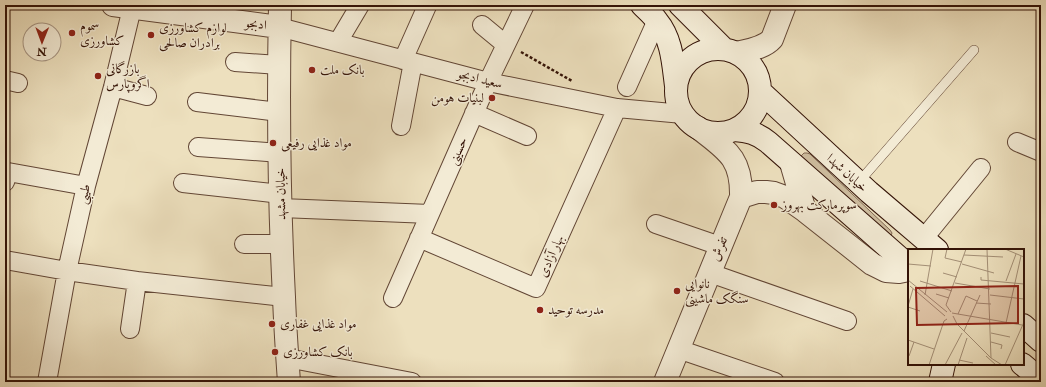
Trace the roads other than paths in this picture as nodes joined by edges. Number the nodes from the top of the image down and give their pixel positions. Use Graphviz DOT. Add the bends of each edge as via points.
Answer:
graph roads {
  1 [pos="280,5"];
  2 [pos="360,5"];
  3 [pos="525,5"];
  4 [pos="642,5"];
  5 [pos="680,5"];
  6 [pos="785,5"];
  7 [pos="122,6"];
  8 [pos="427,6"];
  9 [pos="657,20"];
  10 [pos="482,25"];
  11 [pos="279,27"];
  12 [pos="338,42"];
  13 [pos="505,44"];
  14 [pos="974,50"];
  15 [pos="730,51"];
  16 [pos="408,61"];
  17 [pos="235,62"];
  18 [pos="279,65"];
  19 [pos="488,82"];
  20 [pos="112,87"];
  21 [pos="627,87"];
  22 [pos="676,87"];
  23 [pos="760,92"];
  24 [pos="147,96"];
  25 [pos="197,102"];
  26 [pos="617,108"];
  27 [pos="279,112"];
  28 [pos="474,113"];
  29 [pos="690,121"];
  30 [pos="401,126"];
  31 [pos="734,130"];
  32 [pos="527,136"];
  33 [pos="1017,142"];
  34 [pos="198,146"];
  35 [pos="1041,152"];
  36 [pos="280,153"];
  37 [pos="791,163"];
  38 [pos="981,168"];
  39 [pos="5,182"];
  40 [pos="183,183"];
  41 [pos="858,183"];
  42 [pos="86,186"];
  43 [pos="741,197"];
  44 [pos="281,201"];
  45 [pos="805,211"];
  46 [pos="430,214"];
  47 [pos="656,224"];
  48 [pos="419,238"];
  49 [pos="244,244"];
  50 [pos="282,244"];
  51 [pos="930,244"];
  52 [pos="720,246"];
  53 [pos="5,260"];
  54 [pos="908,265"];
  55 [pos="908,270"];
  56 [pos="67,271"];
  57 [pos="710,273"];
  58 [pos="137,282"];
  59 [pos="284,297"];
  60 [pos="393,298"];
  61 [pos="847,322"];
  62 [pos="1024,326"];
  63 [pos="130,329"];
  64 [pos="1041,341"];
  65 [pos="678,349"];
  66 [pos="287,358"];
  67 [pos="944,365"];
  68 [pos="1023,365"];
  69 [pos="1041,380"];
  70 [pos="47,382"];
  71 [pos="289,382"];
  72 [pos="412,382"];
  73 [pos="665,382"];
  74 [pos="775,382"];
  75 [pos="940,382"];
  1 -- 11 [label="street, خیابان مشهد"];
  2 -- 12 [label="street"];
  3 -- 13 [label="street, حسینی"];
  4 -- 9 [label="street"];
  5 -- 15 [label="street"];
  6 -- 15 [label="street" via="769,43"];
  7 -- 11 [label="street, ادبجو"];
  7 -- 20 [label="street, طیبی"];
  8 -- 16 [label="street"];
  9 -- 21 [label="street"];
  9 -- 22 [label="street" via="670,45"];
  10 -- 13 [label="street"];
  11 -- 12 [label="street, سعید ادبجو"];
  11 -- 18 [label="street, خیابان مشهد"];
  12 -- 16 [label="street, سعید ادبجو"];
  13 -- 19 [label="street, حسینی"];
  14 -- 41 [label="lane"];
  15 -- 22 [label="street" via="709,50 692,58 682,70"];
  15 -- 23 [label="street" via="745,59 755,69"];
  16 -- 19 [label="street, سعید ادبجو"];
  16 -- 30 [label="street"];
  17 -- 18 [label="street"];
  18 -- 27 [label="street, خیابان مشهد"];
  19 -- 26 [label="street, سعید ادبجو"];
  19 -- 28 [label="street, حسینی"];
  20 -- 24 [label="street"];
  20 -- 42 [label="street, طیبی"];
  22 -- 29 [label="street" via="678,101"];
  23 -- 31 [label="street" via="753,115"];
  23 -- 41 [label="street, خیابان شهدا"];
  25 -- 27 [label="street"];
  26 -- 29 [label="street, سعید ادبجو"];
  26 -- 48 [label="street, بهار آزادی" via="536,288"];
  27 -- 36 [label="street, خیابان مشهد"];
  28 -- 32 [label="street"];
  28 -- 46 [label="street, حسینی"];
  29 -- 31 [label="street" via="706,131 715,133"];
  29 -- 43 [label="street, تفرش" via="733,158 742,182"];
  31 -- 37 [label="street" via="750,131 759,135"];
  33 -- 35 [label="street"];
  34 -- 36 [label="street"];
  36 -- 44 [label="street, خیابان مشهد"];
  37 -- 45 [label="street"];
  37 -- 54 [label="street"];
  38 -- 51 [label="street"];
  39 -- 42 [label="street" via="8,172"];
  40 -- 44 [label="street"];
  41 -- 51 [label="street, خیابان شهدا"];
  42 -- 56 [label="street, طیبی"];
  43 -- 45 [label="street" via="757,192 774,193 785,197"];
  43 -- 52 [label="street, تفرش"];
  44 -- 46 [label="street"];
  44 -- 50 [label="street, خیابان مشهد"];
  45 -- 55 [label="street" via="872,264 886,271"];
  46 -- 48 [label="street, حسینی"];
  47 -- 52 [label="street"];
  48 -- 60 [label="street, حسینی"];
  49 -- 50 [label="street"];
  50 -- 59 [label="street, خیابان مشهد"];
  52 -- 57 [label="street, تفرش"];
  53 -- 56 [label="street"];
  56 -- 58 [label="street"];
  56 -- 70 [label="street, طیبی"];
  57 -- 61 [label="street"];
  57 -- 65 [label="street, تفرش"];
  58 -- 59 [label="street"];
  58 -- 63 [label="street"];
  59 -- 66 [label="street, خیابان مشهد"];
  62 -- 64 [label="street"];
  65 -- 73 [label="street, تفرش"];
  65 -- 74 [label="street"];
  66 -- 71 [label="street, خیابان مشهد"];
  66 -- 72 [label="street"];
  67 -- 75 [label="street"];
  68 -- 69 [label="street"];
}
